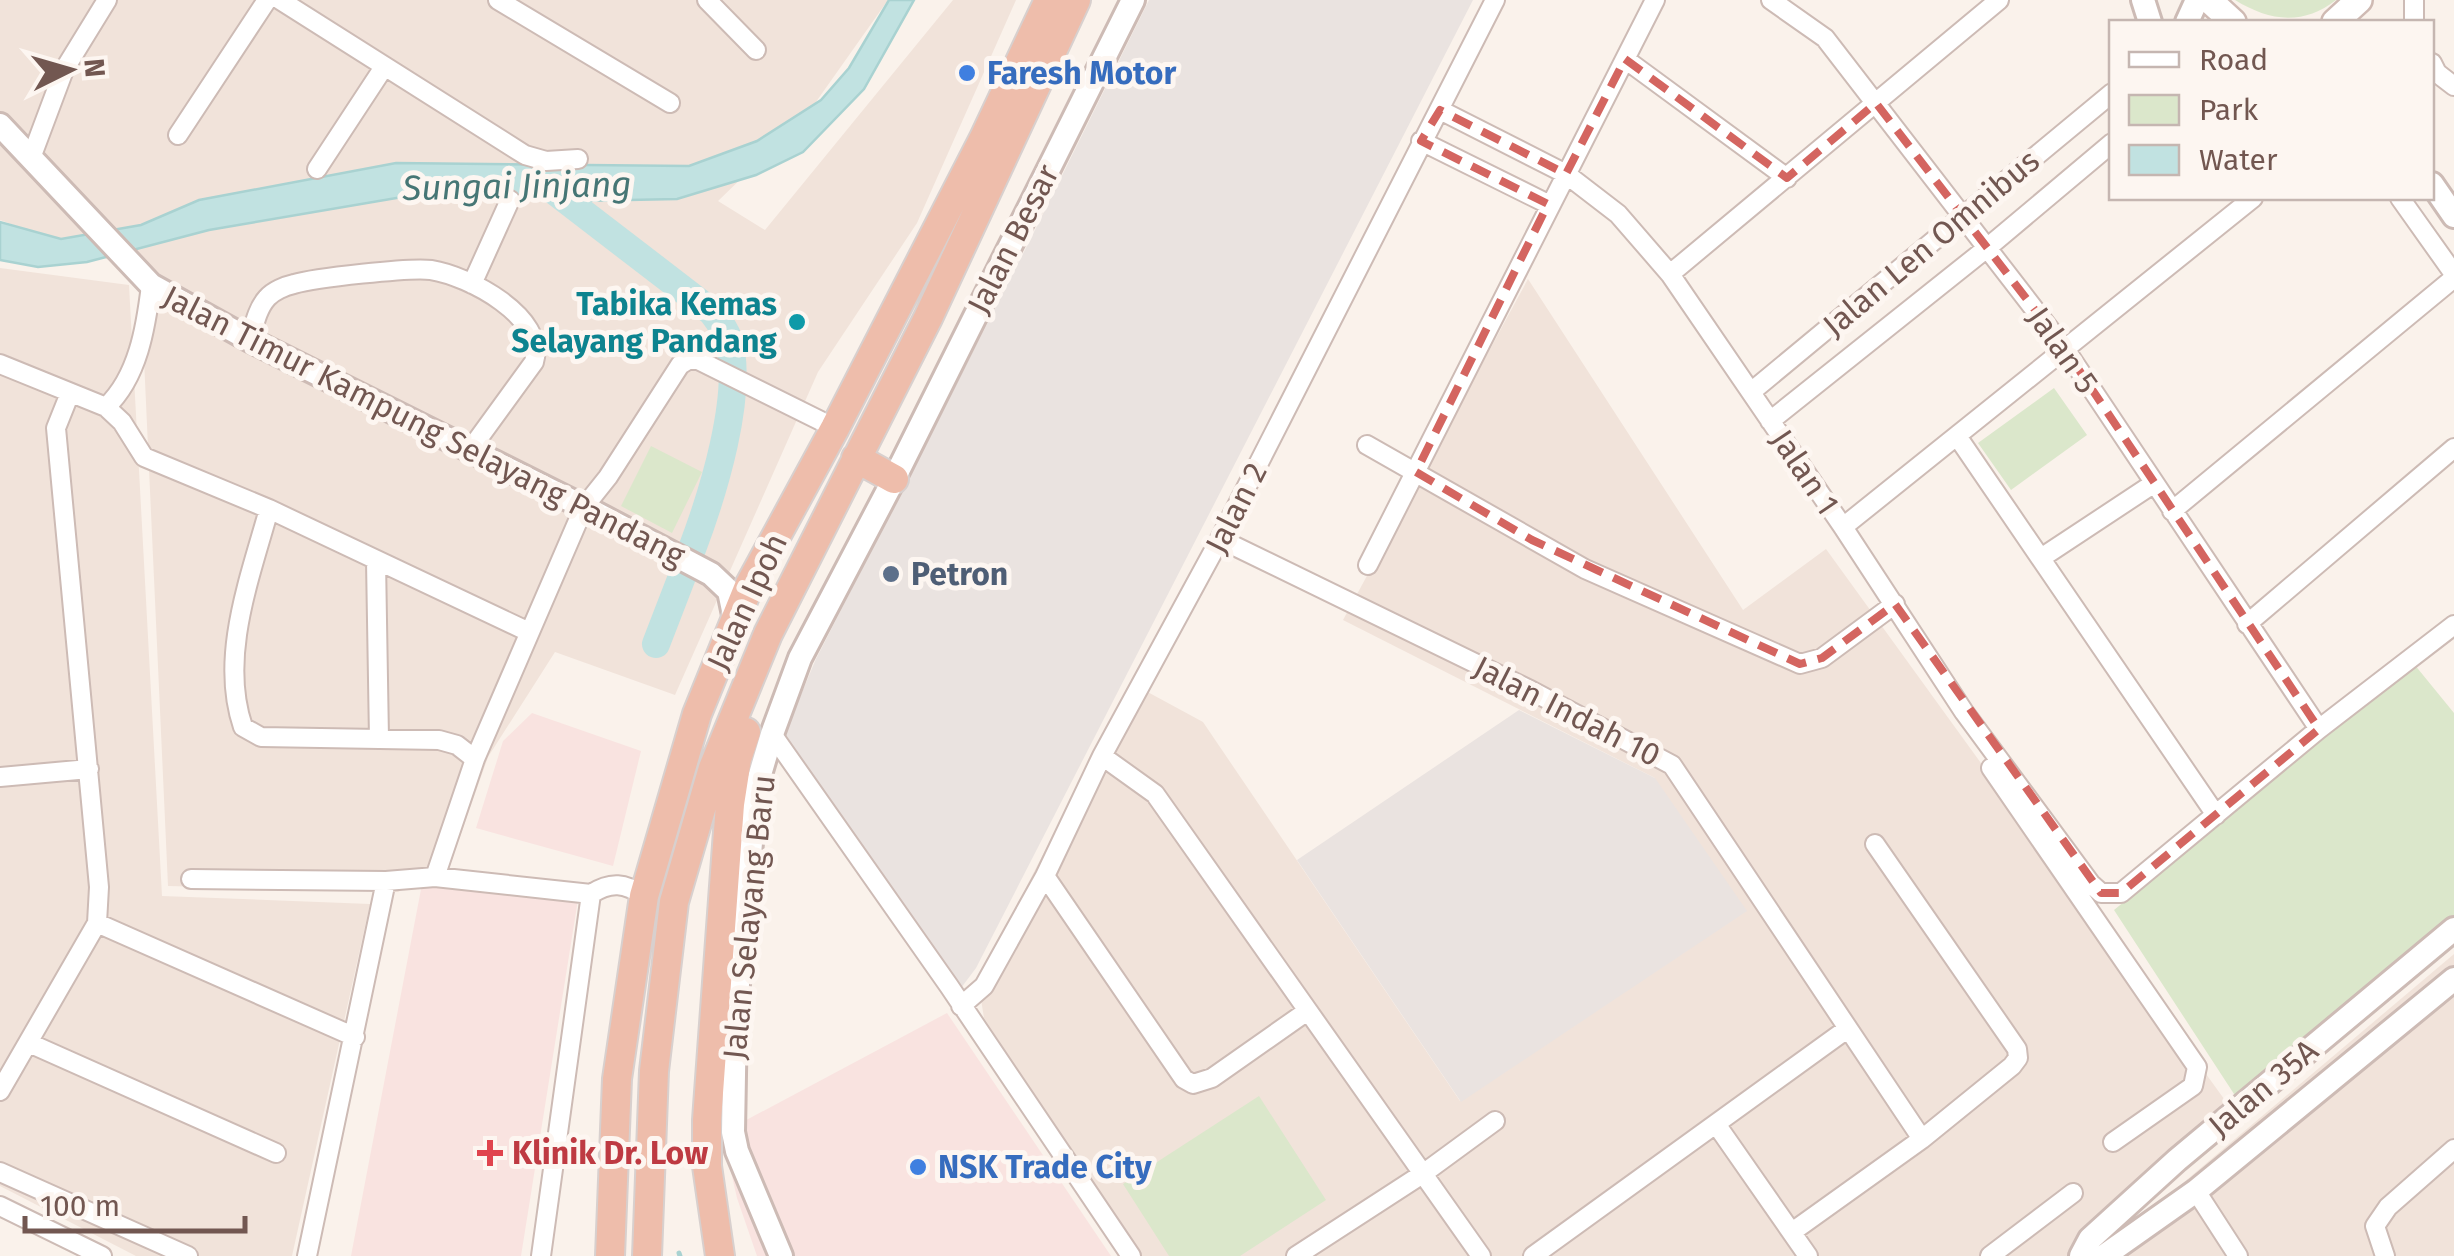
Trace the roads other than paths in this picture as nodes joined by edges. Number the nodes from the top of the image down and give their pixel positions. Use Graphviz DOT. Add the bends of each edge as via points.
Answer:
graph roads {
  1 [pos="107,0"];
  2 [pos="267,0"];
  3 [pos="280,0"];
  4 [pos="498,0"];
  5 [pos="707,0"];
  6 [pos="1034,0"];
  7 [pos="1049,0"];
  8 [pos="1076,0"];
  9 [pos="1094,0"];
  10 [pos="1133,0"];
  11 [pos="1495,0"];
  12 [pos="1654,0"];
  13 [pos="1771,0"];
  14 [pos="1999,0"];
  15 [pos="2209,0"];
  16 [pos="2231,20"];
  17 [pos="756,50"];
  18 [pos="1625,58"];
  19 [pos="384,67"];
  20 [pos="2109,95"];
  21 [pos="670,102"];
  22 [pos="1876,103"];
  23 [pos="1440,110"];
  24 [pos="0,124"];
  25 [pos="178,135"];
  26 [pos="1421,141"];
  27 [pos="2109,146"];
  28 [pos="31,158"];
  29 [pos="578,159"];
  30 [pos="317,168"];
  31 [pos="1566,174"];
  32 [pos="1787,178"];
  33 [pos="2434,187"];
  34 [pos="510,200"];
  35 [pos="2250,200"];
  36 [pos="2401,200"];
  37 [pos="1548,204"];
  38 [pos="1963,216"];
  39 [pos="2454,216"];
  40 [pos="1987,248"];
  41 [pos="961,249"];
  42 [pos="915,271"];
  43 [pos="1670,274"];
  44 [pos="2454,276"];
  45 [pos="472,284"];
  46 [pos="151,285"];
  47 [pos="250,340"];
  48 [pos="2064,349"];
  49 [pos="0,364"];
  50 [pos="1751,392"];
  51 [pos="70,393"];
  52 [pos="106,408"];
  53 [pos="1770,420"];
  54 [pos="835,428"];
  55 [pos="1957,436"];
  56 [pos="1367,444"];
  57 [pos="2454,448"];
  58 [pos="470,450"];
  59 [pos="856,458"];
  60 [pos="1416,472"];
  61 [pos="894,479"];
  62 [pos="2153,484"];
  63 [pos="584,507"];
  64 [pos="269,509"];
  65 [pos="2172,511"];
  66 [pos="824,518"];
  67 [pos="1843,528"];
  68 [pos="1220,539"];
  69 [pos="2041,558"];
  70 [pos="376,561"];
  71 [pos="760,564"];
  72 [pos="1368,565"];
  73 [pos="711,574"];
  74 [pos="1894,604"];
  75 [pos="735,620"];
  76 [pos="2247,624"];
  77 [pos="2454,625"];
  78 [pos="529,632"];
  79 [pos="1964,712"];
  80 [pos="2320,730"];
  81 [pos="772,734"];
  82 [pos="378,738"];
  83 [pos="1102,756"];
  84 [pos="476,759"];
  85 [pos="89,769"];
  86 [pos="0,777"];
  87 [pos="2216,815"];
  88 [pos="1875,844"];
  89 [pos="1044,876"];
  90 [pos="435,877"];
  91 [pos="191,879"];
  92 [pos="386,881"];
  93 [pos="591,894"];
  94 [pos="644,896"];
  95 [pos="97,924"];
  96 [pos="2454,929"];
  97 [pos="2454,979"];
  98 [pos="961,1006"];
  99 [pos="1306,1012"];
  100 [pos="1847,1029"];
  101 [pos="355,1037"];
  102 [pos="29,1043"];
  103 [pos="0,1091"];
  104 [pos="1495,1121"];
  105 [pos="1716,1124"];
  106 [pos="1922,1139"];
  107 [pos="2113,1142"];
  108 [pos="2454,1149"];
  109 [pos="276,1153"];
  110 [pos="0,1172"];
  111 [pos="1424,1173"];
  112 [pos="2196,1191"];
  113 [pos="2073,1193"];
  114 [pos="0,1206"];
  115 [pos="1792,1232"];
  116 [pos="1305,1254"];
  117 [pos="102,1256"];
  118 [pos="188,1256"];
  119 [pos="308,1256"];
  120 [pos="541,1256"];
  121 [pos="610,1256"];
  122 [pos="646,1256"];
  123 [pos="720,1256"];
  124 [pos="781,1256"];
  125 [pos="1131,1256"];
  126 [pos="1480,1256"];
  127 [pos="1533,1256"];
  128 [pos="1808,1256"];
  129 [pos="1990,1256"];
  130 [pos="2081,1256"];
  131 [pos="2104,1256"];
  132 [pos="2238,1256"];
  133 [pos="2385,1256"];
  1 -- 28 [label="street" via="64,70"];
  2 -- 25 [label="street"];
  3 -- 19 [label="street"];
  4 -- 21 [label="street"];
  5 -- 17 [label="street"];
  6 -- 42 [label="highway"];
  7 -- 42 [label="highway, Jalan Ipoh"];
  8 -- 41 [label="highway, Jalan Ipoh"];
  9 -- 41 [label="highway"];
  10 -- 61 [label="street, Jalan Besar"];
  11 -- 23 [label="street, Jalan 2"];
  12 -- 18 [label="street"];
  13 -- 22 [label="street, Jalan 5" via="1825,38"];
  14 -- 22 [label="street"];
  15 -- 16 [label="main road"];
  18 -- 31 [label="street"];
  18 -- 32 [label="street"];
  19 -- 29 [label="street" via="525,155"];
  19 -- 30 [label="street"];
  20 -- 38 [label="street, Jalan Len Omnibus"];
  22 -- 32 [label="street"];
  22 -- 38 [label="street, Jalan 5"];
  23 -- 26 [label="street, Jalan 2"];
  23 -- 31 [label="street, Jalan 1"];
  24 -- 28 [label="street, Jalan Timur Kampung Selayang Pandang"];
  26 -- 37 [label="street"];
  26 -- 68 [label="street, Jalan 2"];
  27 -- 40 [label="street"];
  28 -- 46 [label="street, Jalan Timur Kampung Selayang Pandang"];
  31 -- 37 [label="street"];
  31 -- 43 [label="street, Jalan 1" via="1618,214"];
  32 -- 43 [label="street"];
  33 -- 39 [label="street"];
  34 -- 45 [label="street"];
  35 -- 48 [label="street"];
  36 -- 44 [label="street"];
  37 -- 60 [label="street"];
  38 -- 40 [label="street, Jalan 5"];
  38 -- 50 [label="street, Jalan Len Omnibus"];
  40 -- 48 [label="street, Jalan 5"];
  40 -- 53 [label="street"];
  41 -- 59 [label="highway, Jalan Ipoh"];
  42 -- 54 [label="highway, Jalan Ipoh"];
  43 -- 50 [label="street, Jalan 1"];
  44 -- 65 [label="street"];
  45 -- 47 [label="street" via="431,270 296,283 267,298"];
  45 -- 58 [label="street" via="522,320 538,349"];
  46 -- 47 [label="street, Jalan Timur Kampung Selayang Pandang"];
  46 -- 52 [label="street" via="129,378"];
  47 -- 58 [label="street, Jalan Timur Kampung Selayang Pandang"];
  48 -- 55 [label="street"];
  48 -- 62 [label="street, Jalan 5"];
  49 -- 51 [label="street"];
  50 -- 53 [label="street, Jalan 1"];
  51 -- 52 [label="street"];
  51 -- 85 [label="street" via="56,428"];
  52 -- 64 [label="street" via="144,457"];
  53 -- 67 [label="street, Jalan 1"];
  54 -- 63 [label="street" via="688,360"];
  54 -- 71 [label="highway, Jalan Ipoh"];
  55 -- 67 [label="street"];
  55 -- 69 [label="street"];
  56 -- 60 [label="street"];
  57 -- 76 [label="street"];
  58 -- 63 [label="street, Jalan Timur Kampung Selayang Pandang"];
  59 -- 61 [label="highway"];
  59 -- 66 [label="highway, Jalan Ipoh"];
  60 -- 72 [label="street"];
  60 -- 74 [label="street" via="1585,569 1800,664 1822,658"];
  61 -- 81 [label="street, Jalan Selayang Baru" via="800,658"];
  62 -- 65 [label="street, Jalan 5"];
  62 -- 69 [label="street"];
  63 -- 73 [label="street, Jalan Timur Kampung Selayang Pandang"];
  63 -- 78 [label="street"];
  64 -- 70 [label="street"];
  64 -- 82 [label="street" via="239,619 235,668 244,727 261,738"];
  65 -- 76 [label="street, Jalan 5"];
  66 -- 122 [label="highway, Jalan Ipoh" via="713,768 674,902 654,1071"];
  66 -- 123 [label="highway" via="732,782 707,1166"];
  67 -- 74 [label="street, Jalan 1"];
  68 -- 83 [label="street, Jalan 2"];
  68 -- 100 [label="street, Jalan Indah 10" via="1672,766"];
  69 -- 87 [label="street"];
  70 -- 78 [label="street"];
  70 -- 82 [label="street"];
  71 -- 73 [label="street"];
  71 -- 75 [label="highway, Jalan Ipoh"];
  73 -- 75 [label="street" via="728,591"];
  74 -- 79 [label="street, Jalan 1"];
  75 -- 94 [label="highway, Jalan Ipoh" via="697,714"];
  76 -- 80 [label="street, Jalan 5"];
  77 -- 80 [label="street"];
  78 -- 84 [label="street"];
  79 -- 87 [label="street, Jalan 1" via="2101,893 2121,893"];
  79 -- 107 [label="street" via="1963,727 2197,1067 2193,1086"];
  80 -- 87 [label="street"];
  81 -- 98 [label="street"];
  81 -- 124 [label="street, Jalan Selayang Baru" via="756,788 732,1092 736,1151"];
  82 -- 84 [label="street" via="439,740"];
  83 -- 89 [label="street, Jalan 2"];
  83 -- 99 [label="street" via="1155,794"];
  84 -- 90 [label="street"];
  85 -- 86 [label="street"];
  85 -- 95 [label="street"];
  88 -- 106 [label="street" via="2017,1049 2012,1066"];
  89 -- 98 [label="street, Jalan 2" via="984,986"];
  89 -- 99 [label="street" via="1193,1084 1212,1078"];
  90 -- 92 [label="street"];
  90 -- 93 [label="street"];
  91 -- 92 [label="street"];
  92 -- 101 [label="street"];
  93 -- 94 [label="street" via="612,884"];
  93 -- 120 [label="street"];
  94 -- 121 [label="highway, Jalan Ipoh" via="617,1079"];
  95 -- 101 [label="street"];
  95 -- 102 [label="street"];
  96 -- 130 [label="street, Jalan 35A" via="2177,1160 2090,1239"];
  97 -- 112 [label="street, Jalan 35A"];
  98 -- 125 [label="street"];
  99 -- 111 [label="street"];
  100 -- 105 [label="street"];
  100 -- 106 [label="street, Jalan Indah 10"];
  101 -- 119 [label="street"];
  102 -- 103 [label="street"];
  102 -- 109 [label="street"];
  104 -- 111 [label="street"];
  105 -- 115 [label="street"];
  105 -- 127 [label="street"];
  106 -- 115 [label="street"];
  108 -- 133 [label="street" via="2375,1226"];
  110 -- 118 [label="street"];
  111 -- 116 [label="street"];
  111 -- 126 [label="street"];
  112 -- 131 [label="street, Jalan 35A"];
  112 -- 132 [label="street"];
  113 -- 129 [label="street"];
  114 -- 117 [label="street"];
  115 -- 128 [label="street"];
}
